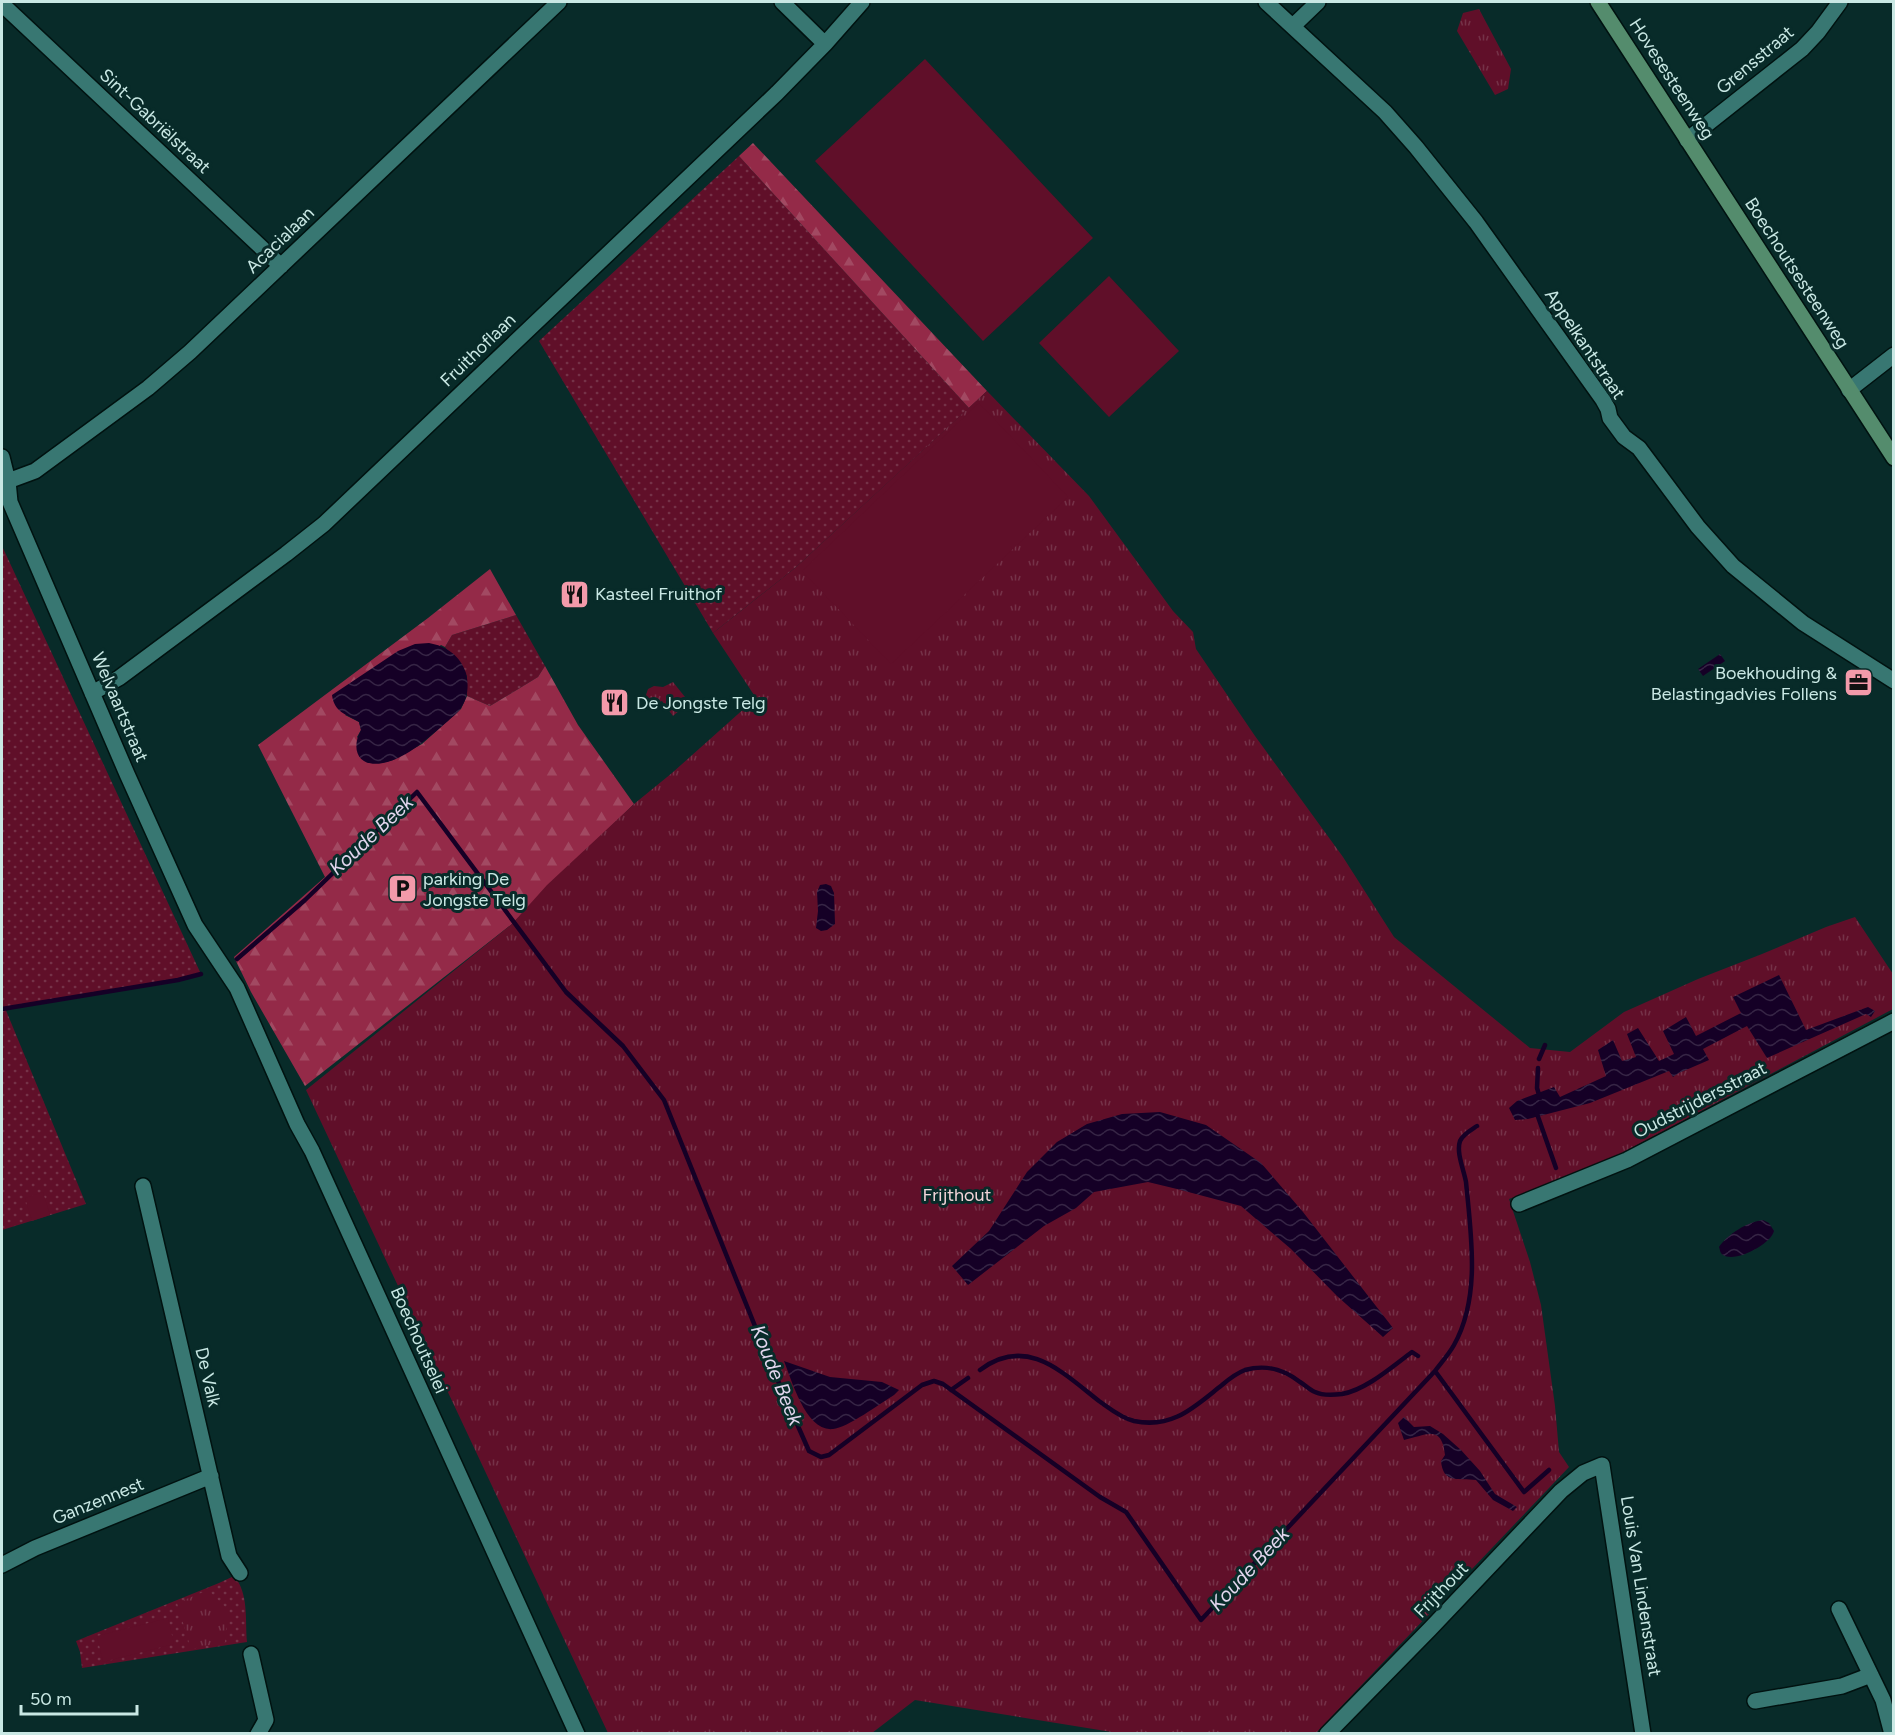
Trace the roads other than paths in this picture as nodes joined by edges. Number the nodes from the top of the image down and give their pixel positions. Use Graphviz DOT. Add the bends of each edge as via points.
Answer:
graph roads {
  1 [pos="559,2"];
  2 [pos="782,2"];
  3 [pos="862,2"];
  4 [pos="1266,2"];
  5 [pos="1318,2"];
  6 [pos="1598,2"];
  7 [pos="1840,2"];
  8 [pos="2,4"];
  9 [pos="1293,26"];
  10 [pos="825,44"];
  11 [pos="1687,140"];
  12 [pos="1713,178"];
  13 [pos="281,266"];
  14 [pos="1893,356"];
  15 [pos="1849,390"];
  16 [pos="2,457"];
  17 [pos="1893,459"];
  18 [pos="8,481"];
  19 [pos="1893,681"];
  20 [pos="92,693"];
  21 [pos="222,965"];
  22 [pos="1893,1022"];
  23 [pos="143,1186"];
  24 [pos="1519,1204"];
  25 [pos="1583,1473"];
  26 [pos="211,1476"];
  27 [pos="2,1565"];
  28 [pos="240,1573"];
  29 [pos="1839,1609"];
  30 [pos="252,1654"];
  31 [pos="1871,1675"];
  32 [pos="1755,1701"];
  33 [pos="258,1734"];
  34 [pos="577,1734"];
  35 [pos="1327,1734"];
  36 [pos="1643,1734"];
  37 [pos="1892,1734"];
  1 -- 13 [label="street, Acacialaan"];
  2 -- 10 [label="street"];
  3 -- 10 [label="street, Fruithoflaan"];
  4 -- 9 [label="street, Appelkantstraat"];
  5 -- 9 [label="street"];
  6 -- 11 [label="street, Hovesesteenweg"];
  7 -- 11 [label="street, Grensstraat" via="1802,49"];
  8 -- 13 [label="street, Sint-Gabriëlstraat"];
  9 -- 19 [label="street, Appelkantstraat" via="1385,112 1456,194 1603,400 1624,437 1640,448 1733,566 1803,623"];
  10 -- 20 [label="street, Fruithoflaan" via="324,524 119,678"];
  11 -- 12 [label="street, Hovesesteenweg"];
  12 -- 15 [label="street, Boechoutsesteenweg"];
  13 -- 18 [label="street, Acacialaan" via="148,388 35,471"];
  14 -- 15 [label="street"];
  15 -- 17 [label="street, Boechoutsesteenweg"];
  16 -- 18 [label="street, Welvaartstraat"];
  18 -- 20 [label="street, Welvaartstraat" via="10,502"];
  20 -- 21 [label="street, Welvaartstraat" via="195,925"];
  21 -- 34 [label="street, Boechoutselei" via="237,988"];
  22 -- 24 [label="street, Oudstrijdersstraat" via="1626,1160"];
  23 -- 26 [label="street, De Valk"];
  25 -- 35 [label="street, Frijthout"];
  25 -- 36 [label="street, Louis Van Lindenstraat" via="1602,1466"];
  26 -- 27 [label="street, Ganzennest"];
  26 -- 28 [label="street, De Valk" via="229,1556"];
  29 -- 31 [label="street"];
  30 -- 33 [label="street" via="266,1720"];
  31 -- 32 [label="street" via="1842,1686"];
  31 -- 37 [label="street"];
}
